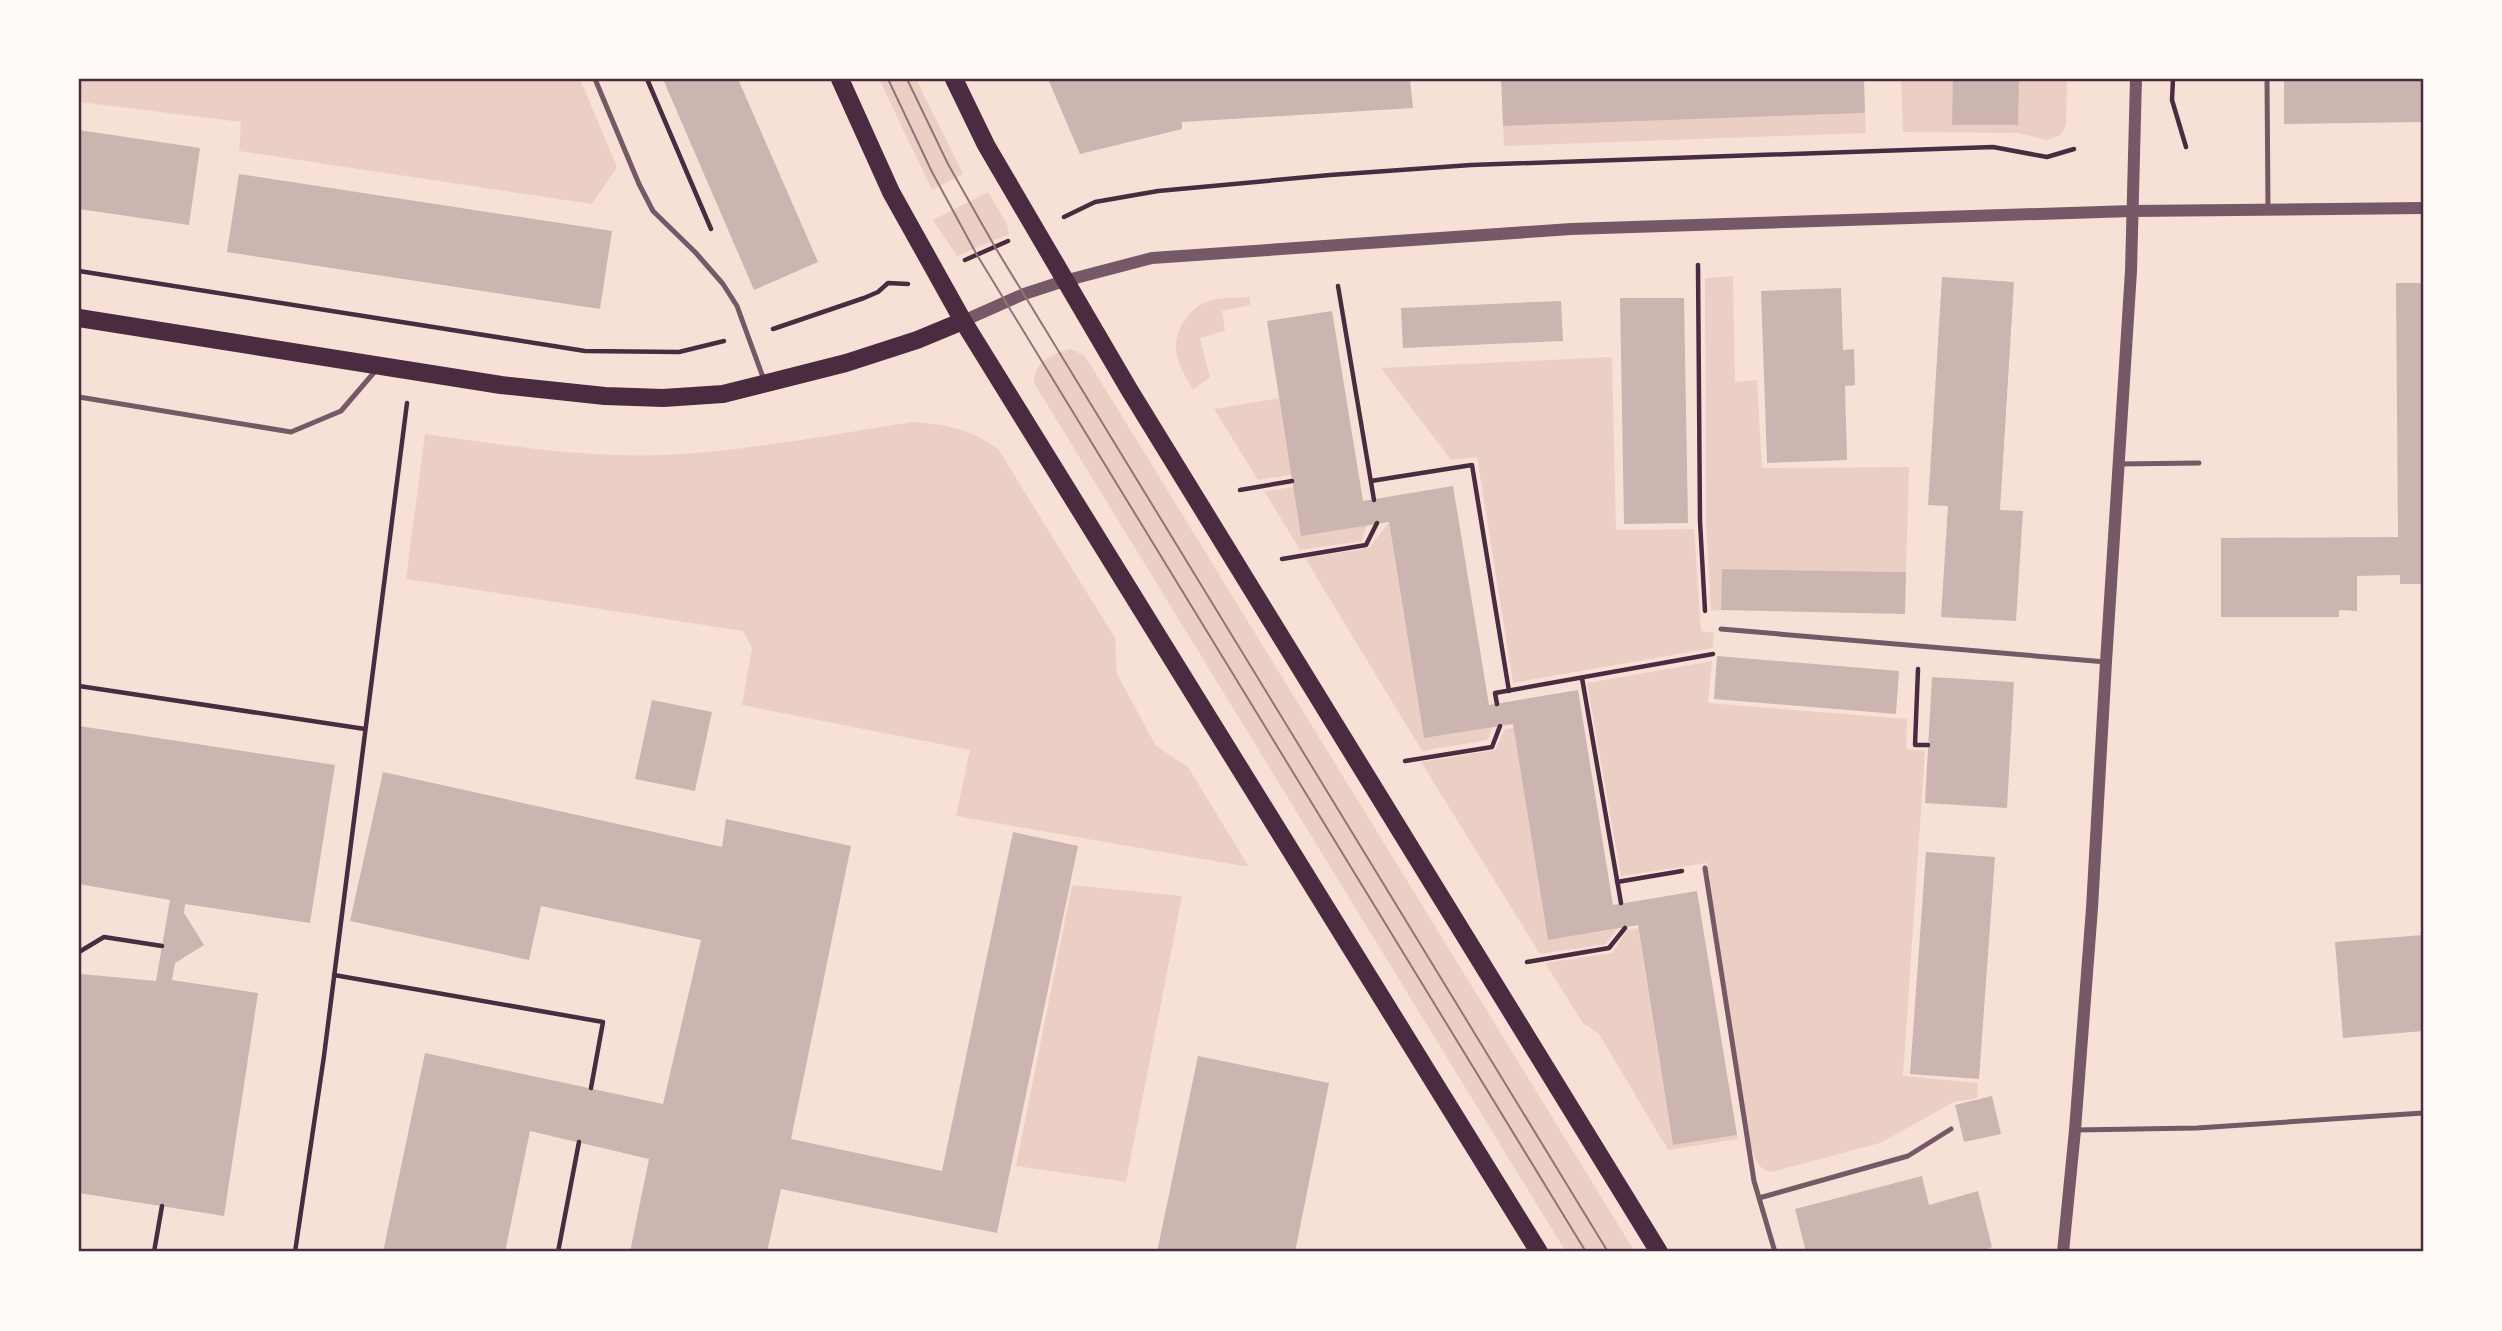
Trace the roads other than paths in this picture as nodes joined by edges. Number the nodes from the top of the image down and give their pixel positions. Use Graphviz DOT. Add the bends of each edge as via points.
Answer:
graph roads {
  1 [pos="595,79"];
  2 [pos="840,79"];
  3 [pos="954,79"];
  4 [pos="2136,79"];
  5 [pos="2267,79"];
  6 [pos="2423,208"];
  7 [pos="2131,211"];
  8 [pos="2268,211"];
  9 [pos="1064,281"];
  10 [pos="79,318"];
  11 [pos="963,321"];
  12 [pos="379,367"];
  13 [pos="766,383"];
  14 [pos="79,397"];
  15 [pos="2199,463"];
  16 [pos="2118,464"];
  17 [pos="1721,629"];
  18 [pos="2106,662"];
  19 [pos="1705,868"];
  20 [pos="2423,1113"];
  21 [pos="1951,1129"];
  22 [pos="2075,1130"];
  23 [pos="1759,1198"];
  24 [pos="1539,1252"];
  25 [pos="1659,1252"];
  26 [pos="1775,1252"];
  27 [pos="2063,1252"];
  1 -- 13 [label="lane" via="653,211 723,284 737,306"];
  2 -- 11 [label="main road" via="891,192"];
  3 -- 9 [label="main road"];
  4 -- 7 [label="street"];
  5 -- 8 [label="lane"];
  6 -- 8 [label="street"];
  7 -- 8 [label="street"];
  7 -- 9 [label="street" via="1474,235 1152,258"];
  7 -- 16 [label="street"];
  9 -- 11 [label="street"];
  9 -- 25 [label="main road"];
  10 -- 12 [label="main road"];
  11 -- 13 [label="main road" via="846,363"];
  11 -- 24 [label="main road"];
  12 -- 13 [label="main road" via="606,396 723,394"];
  12 -- 14 [label="lane" via="341,411 291,432"];
  15 -- 16 [label="lane"];
  16 -- 18 [label="street"];
  17 -- 18 [label="lane"];
  18 -- 22 [label="street"];
  19 -- 23 [label="lane"];
  20 -- 22 [label="lane" via="2197,1128"];
  21 -- 23 [label="lane" via="1908,1156"];
  22 -- 27 [label="street"];
  23 -- 26 [label="lane"];
}
